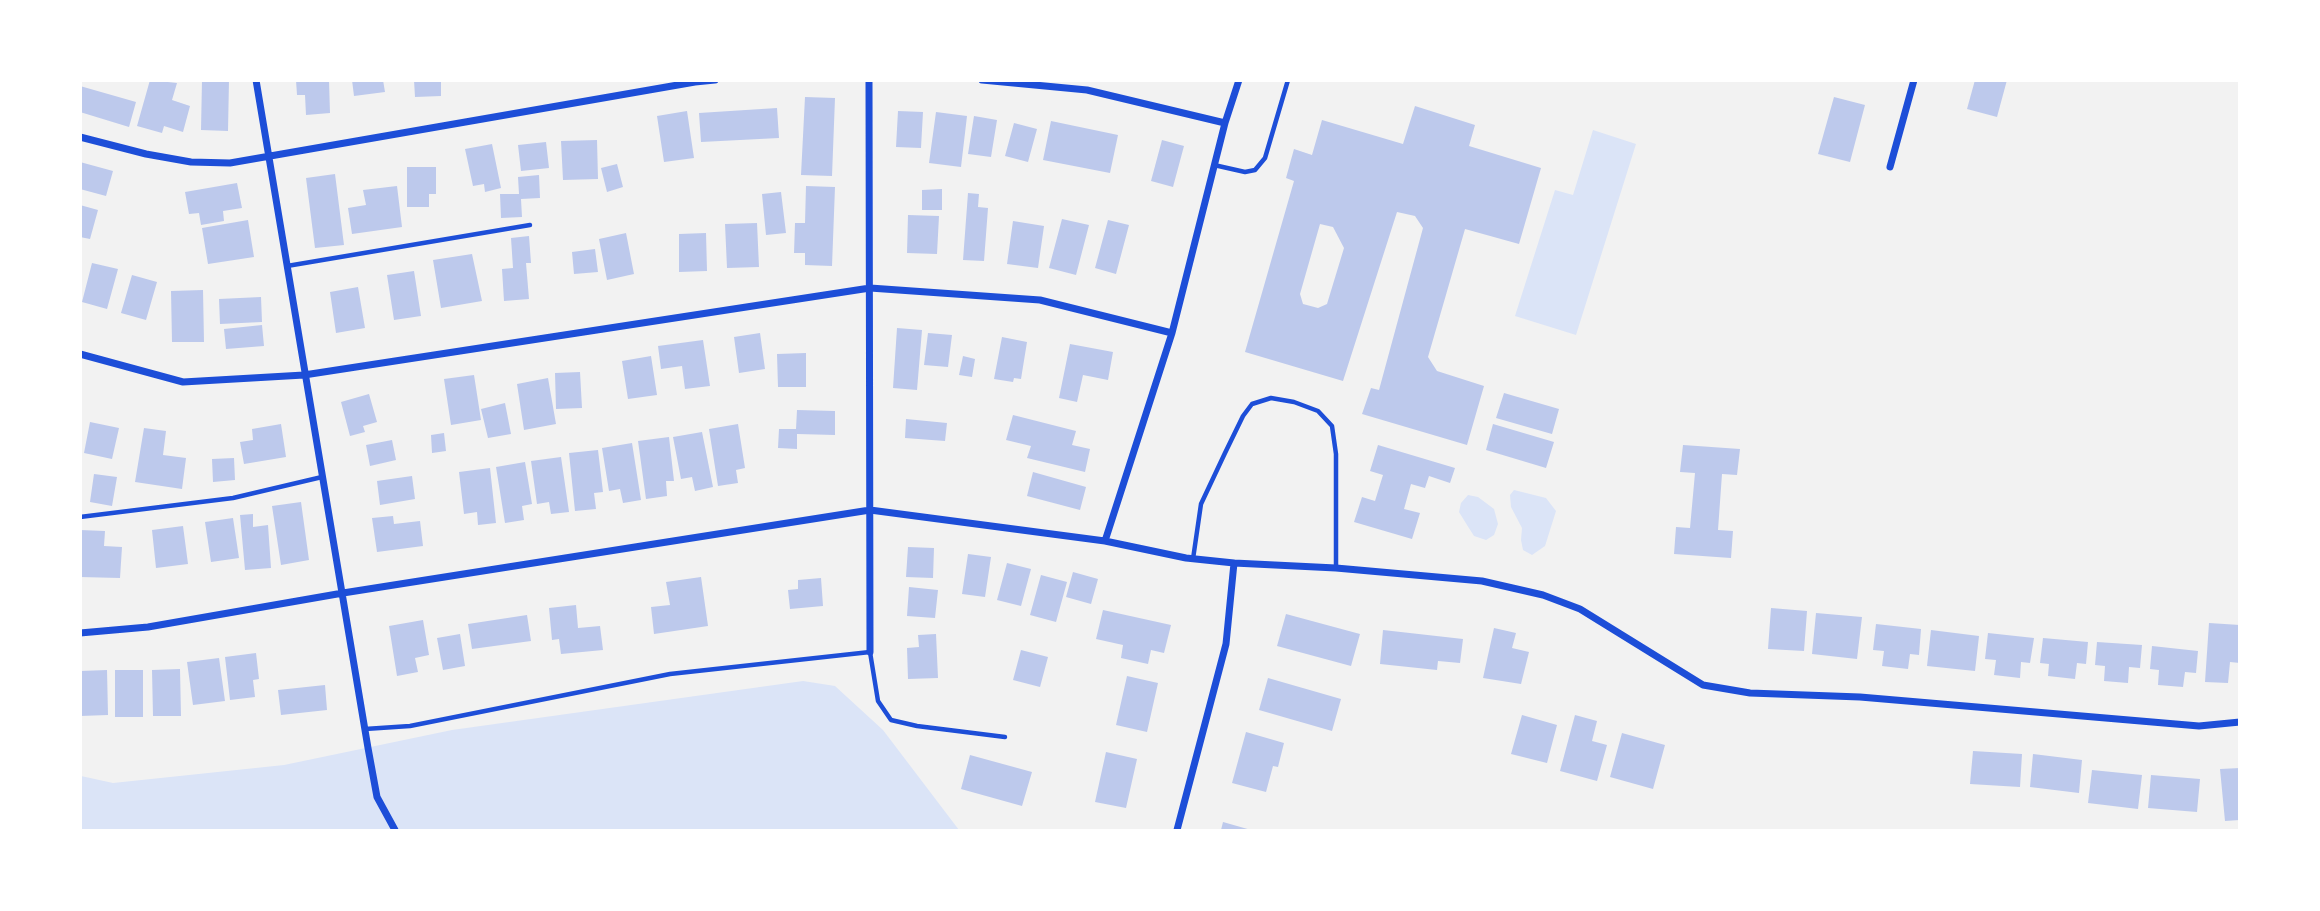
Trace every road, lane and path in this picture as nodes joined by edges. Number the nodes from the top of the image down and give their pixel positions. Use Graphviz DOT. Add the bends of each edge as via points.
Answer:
graph roads {
  1 [pos="256,80"];
  2 [pos="715,80"];
  3 [pos="869,80"];
  4 [pos="982,80"];
  5 [pos="1238,80"];
  6 [pos="1288,80"];
  7 [pos="1914,80"];
  8 [pos="1225,122"];
  9 [pos="80,137"];
  10 [pos="268,158"];
  11 [pos="1214,165"];
  12 [pos="1890,167"];
  13 [pos="530,225"];
  14 [pos="286,266"];
  15 [pos="870,288"];
  16 [pos="1172,333"];
  17 [pos="80,354"];
  18 [pos="304,374"];
  19 [pos="323,477"];
  20 [pos="870,510"];
  21 [pos="80,517"];
  22 [pos="1105,541"];
  23 [pos="1190,558"];
  24 [pos="1234,563"];
  25 [pos="1336,568"];
  26 [pos="343,593"];
  27 [pos="80,633"];
  28 [pos="870,652"];
  29 [pos="2239,722"];
  30 [pos="365,729"];
  31 [pos="1005,737"];
  32 [pos="395,831"];
  33 [pos="1177,831"];
  1 -- 10 [label="street"];
  2 -- 10 [label="street"];
  3 -- 15 [label="street"];
  4 -- 8 [label="street" via="1087,90"];
  5 -- 8 [label="street"];
  6 -- 11 [label="lane" via="1265,158 1255,170"];
  7 -- 12 [label="street"];
  8 -- 11 [label="street"];
  9 -- 10 [label="street" via="191,162"];
  10 -- 14 [label="street"];
  11 -- 16 [label="street"];
  13 -- 14 [label="lane"];
  14 -- 18 [label="street"];
  15 -- 16 [label="street" via="1040,300"];
  15 -- 18 [label="street"];
  15 -- 20 [label="street"];
  16 -- 22 [label="street"];
  17 -- 18 [label="street" via="183,382"];
  18 -- 19 [label="street"];
  19 -- 21 [label="lane" via="233,498"];
  19 -- 26 [label="street"];
  20 -- 22 [label="street"];
  20 -- 26 [label="street"];
  20 -- 28 [label="street"];
  22 -- 23 [label="street"];
  23 -- 24 [label="street"];
  23 -- 25 [label="lane" via="1201,504 1243,416 1252,404 1270,398 1318,411 1332,426"];
  24 -- 25 [label="street"];
  24 -- 33 [label="street" via="1226,644"];
  25 -- 29 [label="street" via="1482,581 1543,595 1580,609 1703,685 1750,693 1860,697 2199,726"];
  26 -- 27 [label="street" via="148,627"];
  26 -- 30 [label="street"];
  28 -- 30 [label="lane" via="670,674 410,726"];
  28 -- 31 [label="lane" via="878,701 891,720"];
  30 -- 32 [label="street" via="377,797"];
}
